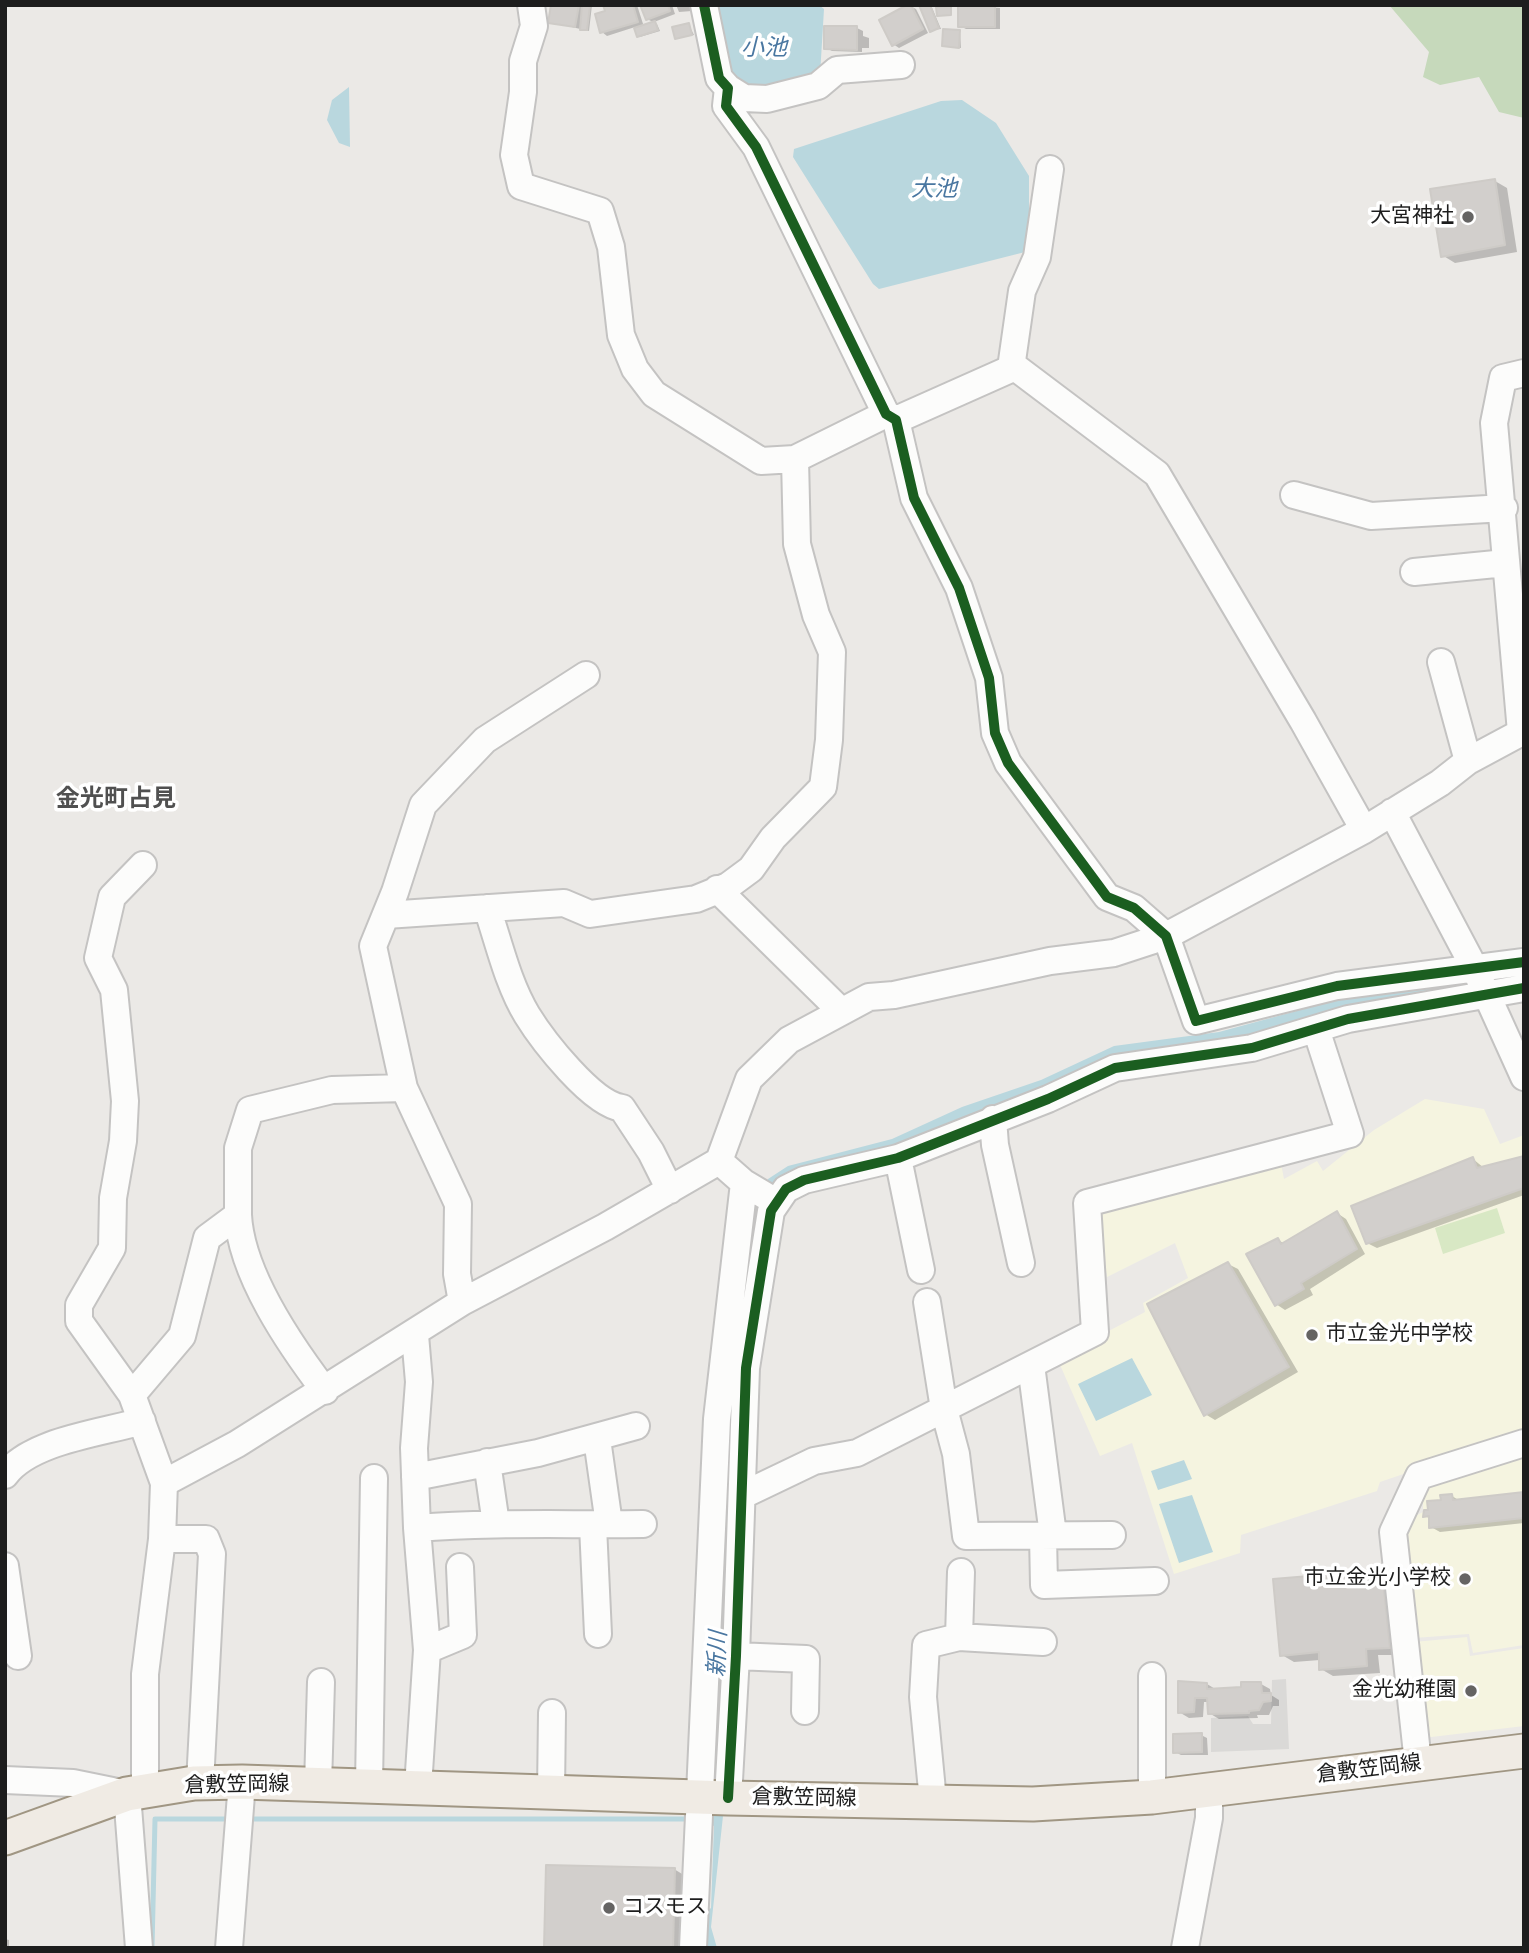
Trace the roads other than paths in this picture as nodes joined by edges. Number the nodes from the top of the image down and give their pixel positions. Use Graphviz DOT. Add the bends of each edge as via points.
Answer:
graph roads {
  1 [pos="531,5"];
  2 [pos="704,5"];
  3 [pos="901,65"];
  4 [pos="728,88"];
  5 [pos="1050,169"];
  6 [pos="1012,368"];
  7 [pos="1524,373"];
  8 [pos="891,417"];
  9 [pos="794,459"];
  10 [pos="1294,495"];
  11 [pos="1504,508"];
  12 [pos="1506,563"];
  13 [pos="1414,572"];
  14 [pos="1441,662"];
  15 [pos="586,674"];
  16 [pos="1522,731"];
  17 [pos="1468,761"];
  18 [pos="1392,812"];
  19 [pos="1364,830"];
  20 [pos="143,865"];
  21 [pos="717,889"];
  22 [pos="487,908"];
  23 [pos="386,915"];
  24 [pos="1166,936"];
  25 [pos="1524,962"];
  26 [pos="1480,983"];
  27 [pos="1524,988"];
  28 [pos="841,1010"];
  29 [pos="1196,1021"];
  30 [pos="1316,1029"];
  31 [pos="1201,1057"];
  32 [pos="1524,1077"];
  33 [pos="404,1088"];
  34 [pos="993,1119"];
  35 [pos="898,1158"];
  36 [pos="719,1161"];
  37 [pos="744,1183"];
  38 [pos="670,1190"];
  39 [pos="776,1202"];
  40 [pos="238,1215"];
  41 [pos="1021,1263"];
  42 [pos="921,1270"];
  43 [pos="462,1302"];
  44 [pos="927,1302"];
  45 [pos="415,1335"];
  46 [pos="1031,1365"];
  47 [pos="325,1391"];
  48 [pos="131,1395"];
  49 [pos="944,1409"];
  50 [pos="142,1421"];
  51 [pos="636,1426"];
  52 [pos="597,1439"];
  53 [pos="1524,1443"];
  54 [pos="487,1462"];
  55 [pos="5,1475"];
  56 [pos="415,1477"];
  57 [pos="374,1478"];
  58 [pos="164,1483"];
  59 [pos="743,1496"];
  60 [pos="496,1524"];
  61 [pos="643,1524"];
  62 [pos="601,1525"];
  63 [pos="417,1528"];
  64 [pos="1048,1535"];
  65 [pos="1112,1535"];
  66 [pos="162,1539"];
  67 [pos="5,1566"];
  68 [pos="460,1567"];
  69 [pos="961,1572"];
  70 [pos="1155,1581"];
  71 [pos="598,1634"];
  72 [pos="959,1637"];
  73 [pos="1043,1642"];
  74 [pos="427,1650"];
  75 [pos="18,1656"];
  76 [pos="736,1656"];
  77 [pos="1152,1676"];
  78 [pos="321,1682"];
  79 [pos="805,1711"];
  80 [pos="552,1713"];
  81 [pos="1524,1751"];
  82 [pos="1418,1763"];
  83 [pos="5,1780"];
  84 [pos="200,1783"];
  85 [pos="318,1785"];
  86 [pos="369,1785"];
  87 [pos="418,1787"];
  88 [pos="1209,1790"];
  89 [pos="551,1792"];
  90 [pos="136,1793"];
  91 [pos="1152,1797"];
  92 [pos="713,1798"];
  93 [pos="933,1801"];
  94 [pos="239,1808"];
  95 [pos="5,1838"];
  96 [pos="139,1948"];
  97 [pos="229,1948"];
  98 [pos="693,1948"];
  99 [pos="1185,1948"];
  1 -- 9 [label="street" via="534,26 523,61 514,155 521,186 600,211 611,247 621,335 635,369 654,394 761,461"];
  2 -- 4 [label="street" via="719,78"];
  3 -- 4 [label="street" via="837,70 818,86 767,99 744,98"];
  4 -- 8 [label="street" via="726,106 756,147"];
  5 -- 6 [label="street" via="1037,257 1022,291"];
  6 -- 8 [label="street"];
  6 -- 19 [label="street" via="1035,380 1157,474"];
  7 -- 11 [label="street" via="1503,378 1494,423"];
  8 -- 9 [label="street"];
  8 -- 24 [label="street" via="914,498 959,588 989,678 995,733 1008,763 1107,897 1134,908"];
  9 -- 21 [label="street" via="797,544 816,615 832,652 830,740 822,787 773,838 751,869"];
  10 -- 11 [label="street" via="1371,516"];
  11 -- 12 [label="street"];
  12 -- 13 [label="street"];
  12 -- 16 [label="street"];
  14 -- 17 [label="street"];
  15 -- 23 [label="street" via="485,740 423,806"];
  16 -- 17 [label="street"];
  17 -- 18 [label="street"];
  18 -- 19 [label="street"];
  18 -- 26 [label="street"];
  19 -- 24 [label="street"];
  20 -- 48 [label="street" via="112,897 98,958 114,990 125,1101 123,1140 113,1198 112,1248 79,1305 79,1321"];
  21 -- 22 [label="street" via="696,899 590,914 564,904"];
  21 -- 28 [label="street"];
  22 -- 23 [label="street"];
  22 -- 38 [label="street" via="526,1014 584,1085 612,1107 622,1108"];
  23 -- 33 [label="street" via="373,946"];
  24 -- 28 [label="street" via="1114,953 869,997"];
  24 -- 29 [label="street"];
  25 -- 26 [label="street"];
  26 -- 27 [label="street"];
  26 -- 29 [label="street" via="1337,986"];
  26 -- 30 [label="street"];
  26 -- 32 [label="street"];
  28 -- 36 [label="street" via="789,1040 749,1079"];
  29 -- 31 [label="street"];
  30 -- 31 [label="street"];
  30 -- 46 [label="street" via="1350,1135 1087,1203 1096,1332"];
  31 -- 34 [label="street" via="1115,1068"];
  33 -- 40 [label="street" via="332,1090 250,1110 238,1148"];
  33 -- 43 [label="street" via="458,1204 457,1274"];
  34 -- 35 [label="street"];
  34 -- 41 [label="street"];
  35 -- 39 [label="street" via="804,1180 786,1189"];
  35 -- 42 [label="street"];
  36 -- 37 [label="street"];
  36 -- 38 [label="street"];
  37 -- 39 [label="street"];
  37 -- 92 [label="street" via="717,1419"];
  38 -- 43 [label="street"];
  39 -- 59 [label="street" via="746,1368"];
  40 -- 47 [label="street" via="249,1260 268,1304 288,1343"];
  40 -- 48 [label="street" via="207,1238 183,1336"];
  43 -- 45 [label="street"];
  44 -- 49 [label="street"];
  45 -- 47 [label="street"];
  45 -- 56 [label="street" via="419,1382"];
  46 -- 49 [label="street"];
  46 -- 64 [label="street"];
  47 -- 58 [label="street"];
  48 -- 50 [label="street"];
  49 -- 59 [label="street" via="857,1453 814,1461"];
  49 -- 64 [label="street" via="957,1454 966,1536"];
  50 -- 55 [label="street" via="45,1448"];
  50 -- 58 [label="street"];
  51 -- 52 [label="street"];
  52 -- 54 [label="street"];
  52 -- 62 [label="street"];
  53 -- 82 [label="street" via="1419,1476 1393,1532"];
  54 -- 56 [label="street"];
  54 -- 60 [label="street"];
  56 -- 63 [label="street"];
  57 -- 86 [label="street"];
  58 -- 66 [label="street"];
  59 -- 76 [label="street"];
  60 -- 62 [label="street"];
  60 -- 63 [label="street"];
  61 -- 62 [label="street"];
  62 -- 71 [label="street"];
  63 -- 74 [label="street"];
  64 -- 65 [label="street"];
  64 -- 70 [label="street" via="1044,1585"];
  66 -- 84 [label="street" via="206,1539 212,1554"];
  66 -- 90 [label="street"];
  67 -- 75 [label="street"];
  68 -- 74 [label="street" via="463,1635"];
  69 -- 72 [label="street"];
  72 -- 73 [label="street"];
  72 -- 93 [label="street" via="926,1645 923,1697"];
  74 -- 87 [label="street"];
  76 -- 79 [label="street" via="806,1659"];
  76 -- 92 [label="street"];
  77 -- 91 [label="street"];
  78 -- 85 [label="street"];
  80 -- 89 [label="street"];
  81 -- 82 [label="main road, 倉敷笠岡線"];
  82 -- 88 [label="main road, 倉敷笠岡線"];
  83 -- 90 [label="street" via="73,1783"];
  84 -- 90 [label="main road, 倉敷笠岡線"];
  84 -- 94 [label="main road, 倉敷笠岡線"];
  85 -- 86 [label="main road, 倉敷笠岡線"];
  85 -- 94 [label="main road, 倉敷笠岡線"];
  86 -- 87 [label="main road, 倉敷笠岡線"];
  87 -- 89 [label="main road, 倉敷笠岡線"];
  88 -- 91 [label="main road, 倉敷笠岡線"];
  88 -- 99 [label="street" via="1209,1818"];
  89 -- 92 [label="main road, 倉敷笠岡線"];
  90 -- 95 [label="main road, 倉敷笠岡線"];
  90 -- 96 [label="street"];
  91 -- 93 [label="main road, 倉敷笠岡線" via="1045,1804"];
  92 -- 93 [label="main road, 倉敷笠岡線"];
  92 -- 98 [label="street"];
  94 -- 97 [label="street"];
}
